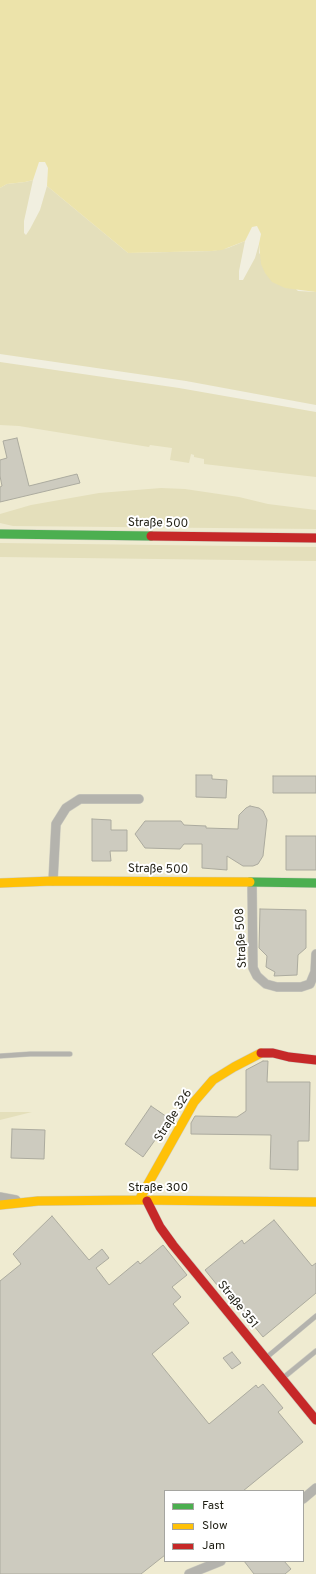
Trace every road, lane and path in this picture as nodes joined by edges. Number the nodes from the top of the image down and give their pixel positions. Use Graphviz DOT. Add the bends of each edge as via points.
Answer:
graph roads {
  1 [pos="0,534"];
  2 [pos="316,538"];
  3 [pos="139,798"];
  4 [pos="53,881"];
  5 [pos="0,882"];
  6 [pos="252,883"];
  7 [pos="316,883"];
  8 [pos="316,954"];
  9 [pos="70,1054"];
  10 [pos="0,1056"];
  11 [pos="316,1060"];
  12 [pos="0,1197"];
  13 [pos="143,1200"];
  14 [pos="25,1202"];
  15 [pos="316,1202"];
  16 [pos="0,1205"];
  17 [pos="316,1316"];
  18 [pos="316,1351"];
  19 [pos="265,1358"];
  20 [pos="283,1378"];
  21 [pos="316,1420"];
  22 [pos="316,1488"];
  23 [pos="304,1498"];
  24 [pos="219,1562"];
  25 [pos="189,1574"];
  1 -- 2 [label="street, Straße 500"];
  3 -- 4 [label="street" via="80,799 66,808 56,824"];
  4 -- 5 [label="street, Straße 500"];
  4 -- 6 [label="street, Straße 500"];
  6 -- 7 [label="street, Straße 500"];
  6 -- 8 [label="street, Straße 508" via="253,968 257,976 266,984 277,987 301,987 310,984 315,972"];
  9 -- 10 [label="lane"];
  11 -- 13 [label="street, Straße 326" via="261,1053 213,1080 194,1102"];
  12 -- 14 [label="street"];
  13 -- 14 [label="street, Straße 300"];
  13 -- 15 [label="street, Straße 300"];
  13 -- 19 [label="street, Straße 351" via="173,1246"];
  14 -- 16 [label="street, Straße 300"];
  17 -- 19 [label="lane"];
  18 -- 20 [label="lane"];
  19 -- 20 [label="street, Straße 351"];
  20 -- 21 [label="street, Straße 351"];
  22 -- 23 [label="street"];
  24 -- 25 [label="street"];
}
